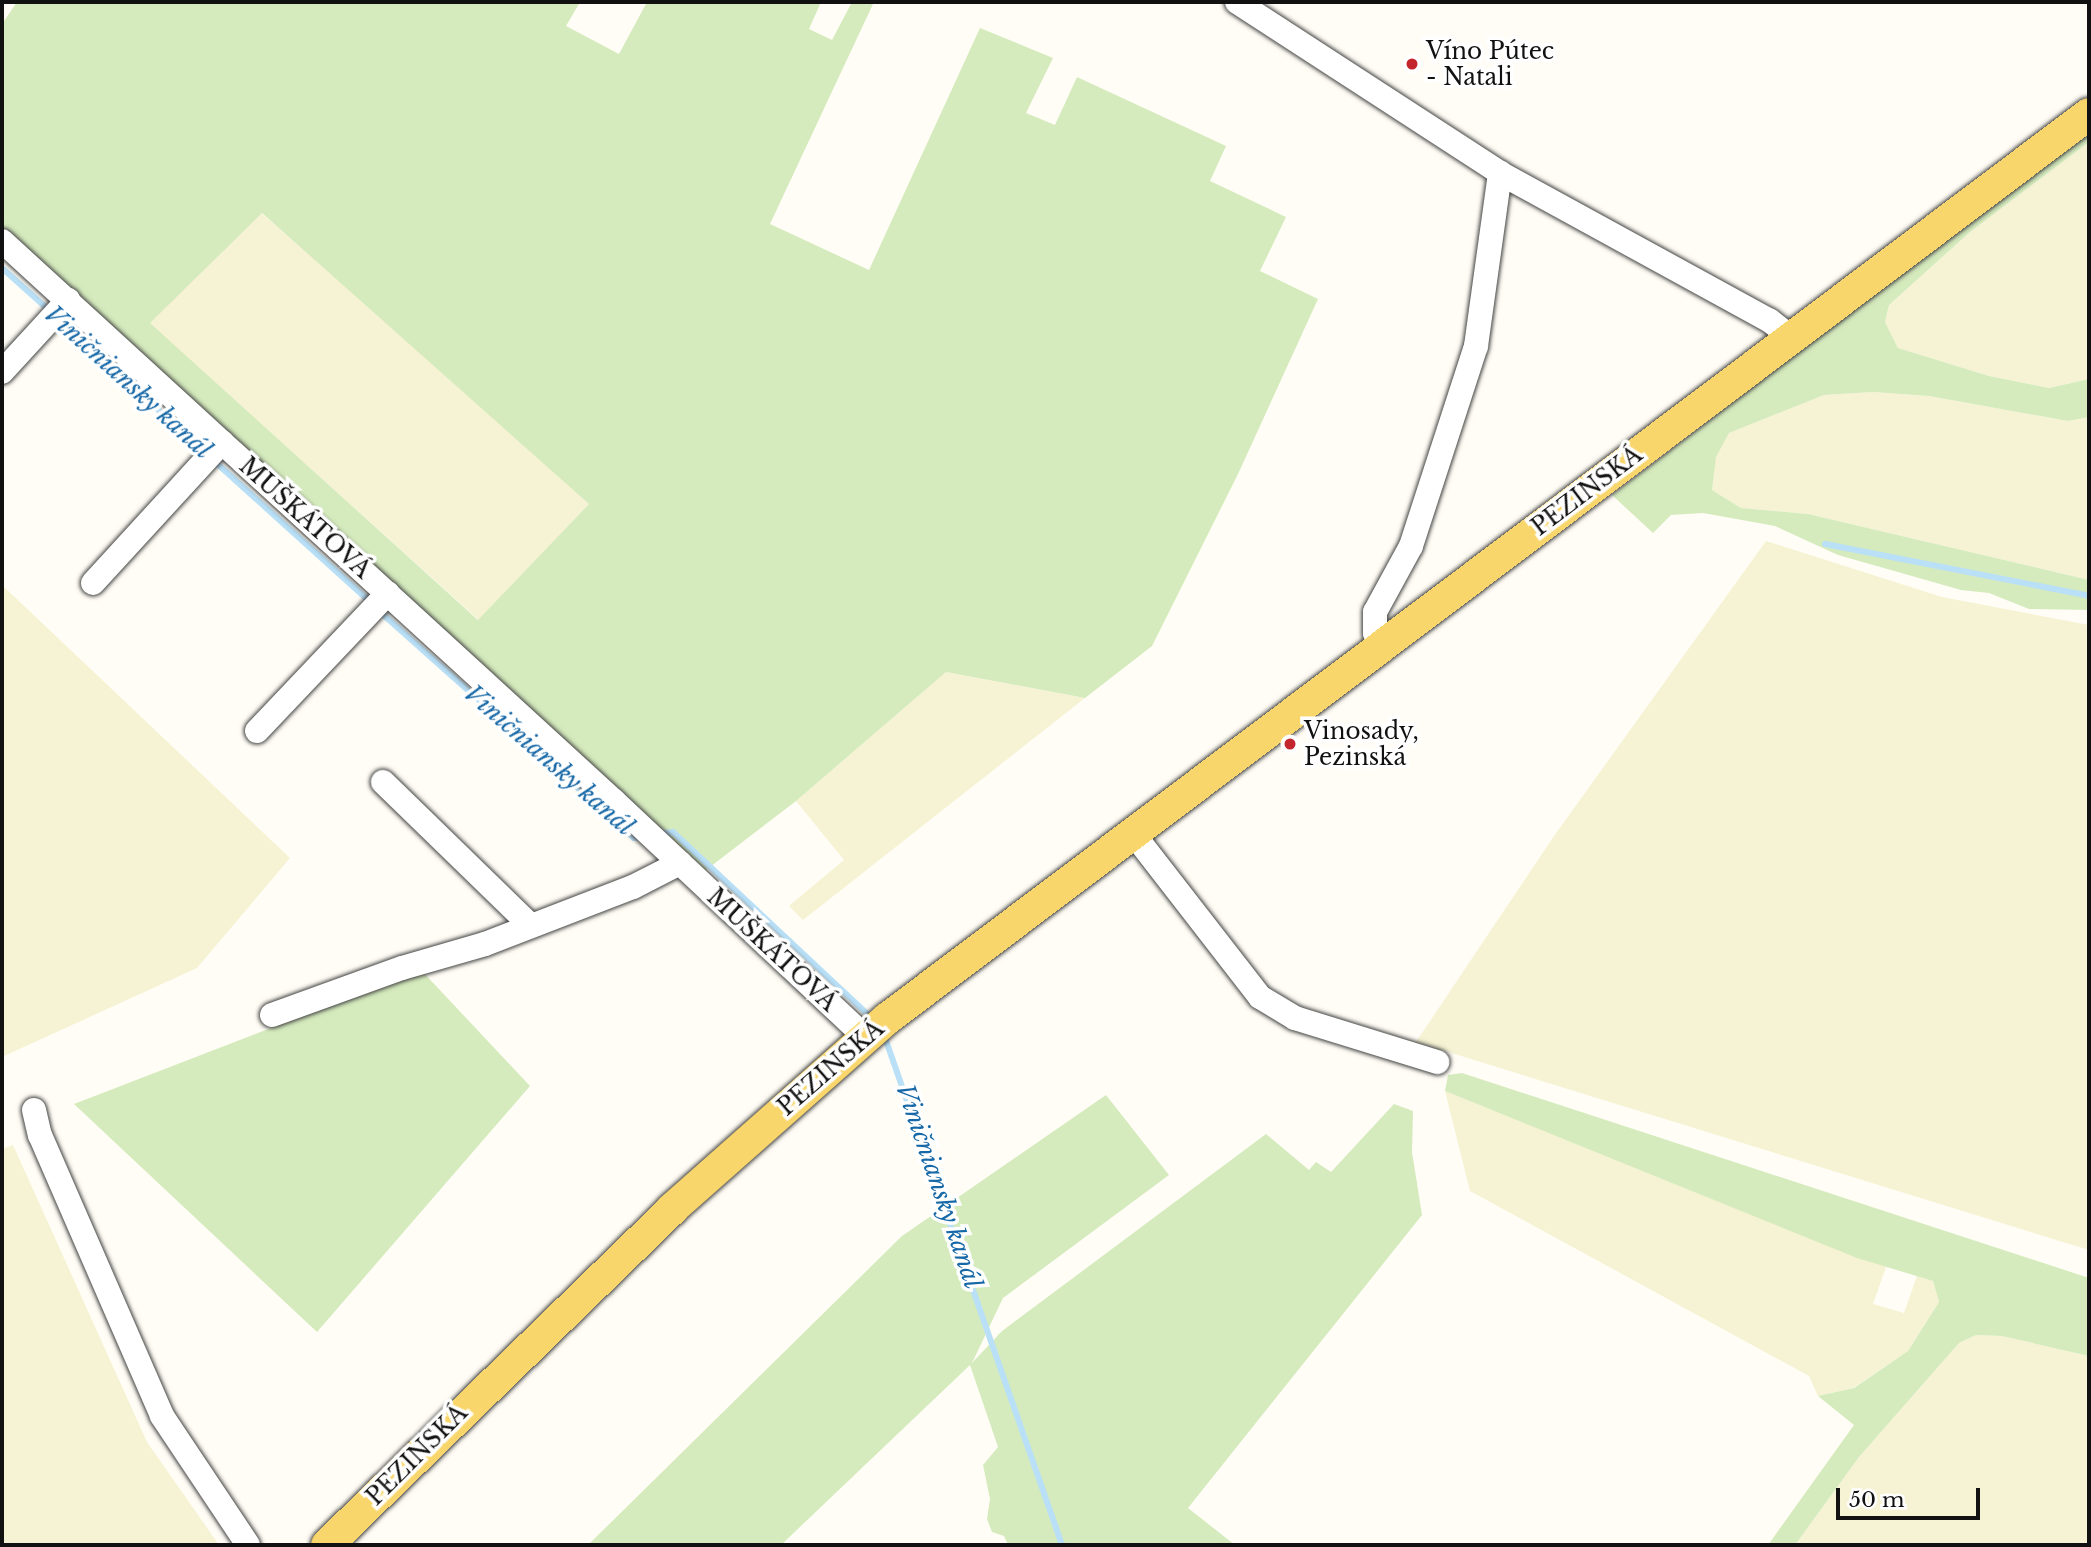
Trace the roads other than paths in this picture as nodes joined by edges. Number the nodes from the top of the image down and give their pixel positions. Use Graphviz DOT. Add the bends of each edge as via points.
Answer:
graph roads {
  1 [pos="1237,2"];
  2 [pos="2089,114"];
  3 [pos="1500,173"];
  4 [pos="2,241"];
  5 [pos="68,300"];
  6 [pos="1793,338"];
  7 [pos="2,372"];
  8 [pos="222,442"];
  9 [pos="93,583"];
  10 [pos="387,593"];
  11 [pos="1382,645"];
  12 [pos="257,731"];
  13 [pos="383,782"];
  14 [pos="1132,832"];
  15 [pos="680,863"];
  16 [pos="531,926"];
  17 [pos="272,1015"];
  18 [pos="876,1028"];
  19 [pos="1437,1062"];
  20 [pos="34,1110"];
  21 [pos="248,1545"];
  22 [pos="327,1545"];
  1 -- 3 [label="street"];
  2 -- 6 [label="main road, PEZINSKÁ"];
  3 -- 6 [label="street" via="1769,320"];
  3 -- 11 [label="street" via="1476,346 1411,546 1375,612 1375,632"];
  4 -- 5 [label="street, MUŠKÁTOVÁ"];
  5 -- 7 [label="street"];
  5 -- 8 [label="street, MUŠKÁTOVÁ"];
  6 -- 11 [label="main road, PEZINSKÁ"];
  8 -- 9 [label="street, MUŠKÁTOVÁ"];
  8 -- 10 [label="street, MUŠKÁTOVÁ"];
  10 -- 12 [label="street, MUŠKÁTOVÁ"];
  10 -- 15 [label="street, MUŠKÁTOVÁ"];
  11 -- 14 [label="main road, PEZINSKÁ"];
  13 -- 16 [label="street"];
  14 -- 18 [label="main road, PEZINSKÁ"];
  14 -- 19 [label="street" via="1260,997 1295,1018"];
  15 -- 16 [label="street" via="634,887"];
  15 -- 18 [label="street, MUŠKÁTOVÁ"];
  16 -- 17 [label="street"];
  18 -- 22 [label="main road, PEZINSKÁ" via="672,1209"];
  20 -- 21 [label="street" via="40,1135 162,1416"];
}
